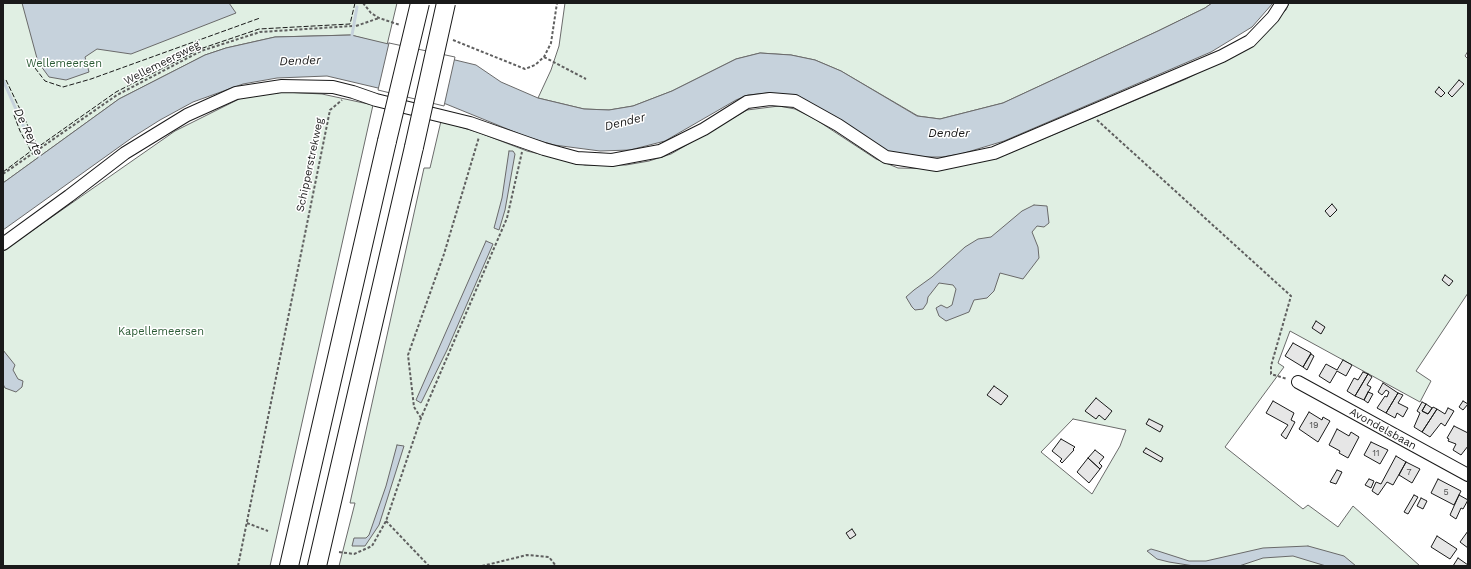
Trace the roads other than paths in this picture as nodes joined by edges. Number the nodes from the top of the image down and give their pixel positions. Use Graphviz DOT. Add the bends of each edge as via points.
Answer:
graph roads {
  1 [pos="420,3"];
  2 [pos="446,3"];
  3 [pos="1282,3"];
  4 [pos="3,244"];
  5 [pos="1298,382"];
  6 [pos="1468,475"];
  7 [pos="289,566"];
  8 [pos="317,566"];
  1 -- 7 [label="highway, bridge"];
  2 -- 8 [label="highway, bridge"];
  3 -- 4 [label="street" via="1273,17 1250,41 1222,56 994,153 937,166 886,157 838,125 795,101 770,99 747,102 704,129 660,151 612,160 577,158 523,143 482,127 333,87 282,86 236,93 187,114 125,153"];
  5 -- 6 [label="street, Avondelsbaan"];
}
